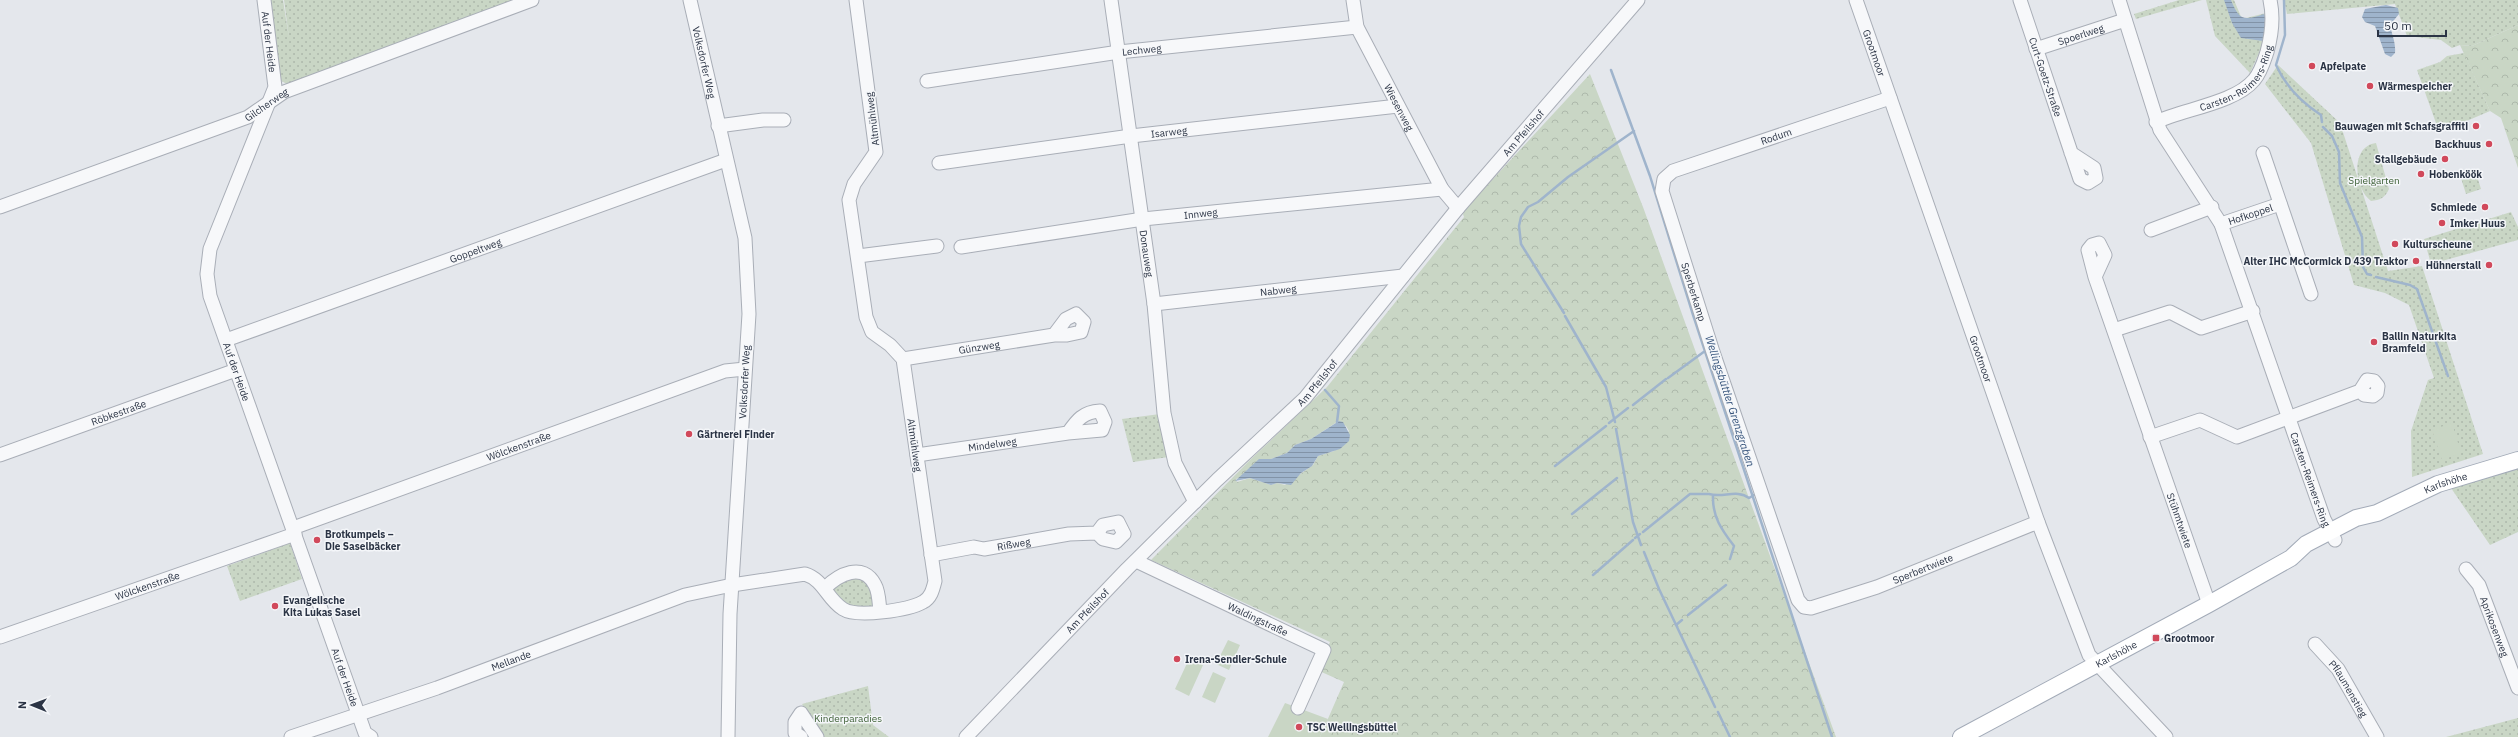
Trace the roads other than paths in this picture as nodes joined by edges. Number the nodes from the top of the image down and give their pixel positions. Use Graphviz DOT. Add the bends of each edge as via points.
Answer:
graph roads {
  1 [pos="264,0"];
  2 [pos="532,0"];
  3 [pos="690,0"];
  4 [pos="856,0"];
  5 [pos="1111,0"];
  6 [pos="1353,0"];
  7 [pos="1638,0"];
  8 [pos="1856,0"];
  9 [pos="2020,0"];
  10 [pos="2119,0"];
  11 [pos="2270,0"];
  12 [pos="2125,20"];
  13 [pos="1357,27"];
  14 [pos="2036,49"];
  15 [pos="1119,52"];
  16 [pos="927,81"];
  17 [pos="1890,98"];
  18 [pos="270,102"];
  19 [pos="1398,106"];
  20 [pos="784,120"];
  21 [pos="2156,122"];
  22 [pos="718,126"];
  23 [pos="1131,136"];
  24 [pos="2071,153"];
  25 [pos="2262,153"];
  26 [pos="726,160"];
  27 [pos="939,163"];
  28 [pos="1664,179"];
  29 [pos="1442,189"];
  30 [pos="2280,204"];
  31 [pos="2212,206"];
  32 [pos="0,207"];
  33 [pos="1458,208"];
  34 [pos="1143,219"];
  35 [pos="2221,224"];
  36 [pos="2151,230"];
  37 [pos="937,246"];
  38 [pos="961,247"];
  39 [pos="858,256"];
  40 [pos="1402,276"];
  41 [pos="2095,277"];
  42 [pos="2311,294"];
  43 [pos="1154,304"];
  44 [pos="2253,311"];
  45 [pos="2114,330"];
  46 [pos="1054,335"];
  47 [pos="226,340"];
  48 [pos="903,359"];
  49 [pos="745,369"];
  50 [pos="236,370"];
  51 [pos="2360,391"];
  52 [pos="2290,418"];
  53 [pos="1068,433"];
  54 [pos="2150,437"];
  55 [pos="0,455"];
  56 [pos="917,455"];
  57 [pos="2518,460"];
  58 [pos="1195,502"];
  59 [pos="2038,522"];
  60 [pos="294,531"];
  61 [pos="1098,533"];
  62 [pos="2332,536"];
  63 [pos="931,555"];
  64 [pos="1136,561"];
  65 [pos="2466,569"];
  66 [pos="732,584"];
  67 [pos="825,588"];
  68 [pos="2209,604"];
  69 [pos="1804,607"];
  70 [pos="880,611"];
  71 [pos="0,637"];
  72 [pos="2315,644"];
  73 [pos="2097,665"];
  74 [pos="2518,688"];
  75 [pos="1298,708"];
  76 [pos="359,714"];
  77 [pos="291,737"];
  78 [pos="371,737"];
  79 [pos="728,737"];
  80 [pos="801,737"];
  81 [pos="817,737"];
  82 [pos="966,737"];
  83 [pos="1961,737"];
  84 [pos="2166,737"];
  85 [pos="2377,737"];
  1 -- 18 [label="street, Auf der Heide" via="275,87"];
  2 -- 18 [label="street, Gilcherweg" via="284,92"];
  3 -- 22 [label="street, Volksdorfer Weg"];
  4 -- 39 [label="street, Altmühlweg" via="876,145 876,152 854,184 849,200"];
  5 -- 15 [label="street, Donauweg"];
  6 -- 13 [label="street, Wiesenweg"];
  7 -- 33 [label="street, Am Pfeilshof"];
  8 -- 17 [label="street, Grootmoor"];
  9 -- 14 [label="street, Curt-Goetz-Straße"];
  10 -- 12 [label="street, Carsten-Reimers-Ring"];
  11 -- 21 [label="street, Carsten-Reimers-Ring" via="2271,37 2262,65 2251,83 2231,95"];
  12 -- 14 [label="street, Spoerlweg"];
  12 -- 21 [label="street, Carsten-Reimers-Ring"];
  13 -- 15 [label="street, Lechweg"];
  13 -- 19 [label="street, Wiesenweg"];
  14 -- 24 [label="street, Curt-Goetz-Straße"];
  15 -- 16 [label="street, Lechweg"];
  15 -- 23 [label="street, Donauweg"];
  17 -- 28 [label="street, Rodum" via="1673,171"];
  17 -- 59 [label="street, Grootmoor"];
  18 -- 32 [label="street, Gilcherweg" via="248,117"];
  18 -- 47 [label="street, Auf der Heide" via="259,121 210,249 207,274 210,296"];
  19 -- 23 [label="street, Isarweg"];
  19 -- 29 [label="street, Wiesenweg"];
  20 -- 22 [label="street"];
  21 -- 31 [label="street, Carsten-Reimers-Ring" via="2169,148"];
  22 -- 26 [label="street, Volksdorfer Weg"];
  23 -- 27 [label="street, Isarweg"];
  23 -- 34 [label="street, Donauweg"];
  25 -- 30 [label="street, Hofkoppel"];
  26 -- 47 [label="street, Goppeltweg"];
  26 -- 49 [label="street, Volksdorfer Weg" via="745,238 749,314"];
  28 -- 69 [label="street, Sperberkamp" via="1662,191 1713,352 1798,600"];
  29 -- 33 [label="street, Wiesenweg"];
  29 -- 34 [label="street, Innweg"];
  30 -- 35 [label="street, Hofkoppel"];
  30 -- 42 [label="street, Hofkoppel"];
  31 -- 35 [label="street, Carsten-Reimers-Ring"];
  31 -- 36 [label="street"];
  33 -- 40 [label="street, Am Pfeilshof"];
  34 -- 38 [label="street, Innweg"];
  34 -- 43 [label="street, Donauweg"];
  35 -- 44 [label="street, Carsten-Reimers-Ring"];
  37 -- 39 [label="street"];
  39 -- 48 [label="street, Altmühlweg" via="866,317 872,332 890,345"];
  40 -- 43 [label="street, Nabweg"];
  40 -- 58 [label="street, Am Pfeilshof" via="1305,398"];
  41 -- 45 [label="street, Stühmtwiete"];
  43 -- 58 [label="street, Donauweg" via="1164,413 1175,463"];
  44 -- 45 [label="street" via="2201,328 2170,312"];
  44 -- 52 [label="street, Carsten-Reimers-Ring"];
  45 -- 54 [label="street, Stühmtwiete"];
  46 -- 48 [label="street, Günzweg"];
  47 -- 50 [label="street, Auf der Heide"];
  48 -- 56 [label="street, Altmühlweg"];
  49 -- 60 [label="street, Wölckenstraße" via="725,371"];
  49 -- 66 [label="street, Volksdorfer Weg"];
  50 -- 55 [label="street, Röbkestraße"];
  50 -- 60 [label="street, Auf der Heide"];
  51 -- 52 [label="street"];
  52 -- 54 [label="street" via="2237,437 2200,420"];
  52 -- 62 [label="street, Carsten-Reimers-Ring"];
  53 -- 56 [label="street, Mindelweg"];
  54 -- 68 [label="street, Stühmtwiete"];
  56 -- 63 [label="street, Altmühlweg"];
  57 -- 62 [label="main road, Karlshöhe" via="2438,484 2377,513 2361,526"];
  58 -- 64 [label="street, Am Pfeilshof"];
  59 -- 69 [label="street, Sperbertwiete" via="1877,587 1811,608"];
  59 -- 73 [label="street, Grootmoor" via="2089,655"];
  60 -- 71 [label="street, Wölckenstraße"];
  60 -- 76 [label="street, Auf der Heide"];
  61 -- 63 [label="street, Rißweg" via="1069,534 984,549 974,547"];
  62 -- 68 [label="main road, Karlshöhe" via="2311,553 2291,558"];
  63 -- 70 [label="street, Altmühlweg" via="935,581 932,592 925,601"];
  64 -- 75 [label="street, Waldingstraße" via="1324,650"];
  64 -- 82 [label="street, Am Pfeilshof"];
  65 -- 74 [label="street, Aprikosenweg" via="2479,585"];
  66 -- 67 [label="street, Altmühlweg" via="805,574 814,577"];
  66 -- 76 [label="street, Mellande" via="685,595 437,688"];
  66 -- 79 [label="street, Volksdorfer Weg"];
  67 -- 70 [label="street, Altmühlweg" via="843,609 861,614"];
  67 -- 70 [label="street" via="839,575 862,573 875,585"];
  68 -- 73 [label="main road, Karlshöhe"];
  72 -- 85 [label="street, Pflaumenstieg" via="2338,669"];
  73 -- 83 [label="main road, Karlshöhe"];
  73 -- 84 [label="street, Grootmoor"];
  76 -- 77 [label="street, Mellande"];
  76 -- 78 [label="street, Auf der Heide" via="365,733"];
  80 -- 81 [label="street" via="795,733 796,722 801,713"];
}
